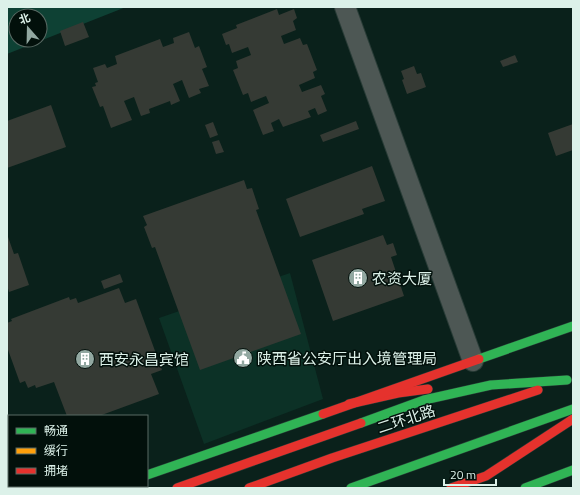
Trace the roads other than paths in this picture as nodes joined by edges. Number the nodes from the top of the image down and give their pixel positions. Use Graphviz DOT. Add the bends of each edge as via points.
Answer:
graph roads {
  1 [pos="345,7"];
  2 [pos="573,326"];
  3 [pos="473,361"];
  4 [pos="570,379"];
  5 [pos="491,385"];
  6 [pos="349,404"];
  7 [pos="573,409"];
  8 [pos="573,419"];
  9 [pos="573,470"];
  10 [pos="148,475"];
  11 [pos="486,476"];
  12 [pos="177,488"];
  13 [pos="249,488"];
  14 [pos="351,488"];
  15 [pos="451,488"];
  16 [pos="467,488"];
  17 [pos="525,488"];
  1 -- 3 [label="street"];
  2 -- 3 [label="main road"];
  3 -- 6 [label="main road"];
  4 -- 5 [label="main road"];
  4 -- 13 [label="main road, 二环北路"];
  5 -- 6 [label="main road" via="398,393"];
  5 -- 12 [label="main road" via="424,400"];
  6 -- 10 [label="main road"];
  7 -- 14 [label="main road"];
  8 -- 11 [label="main road"];
  9 -- 17 [label="main road"];
  11 -- 15 [label="main road"];
  11 -- 16 [label="main road"];
}
